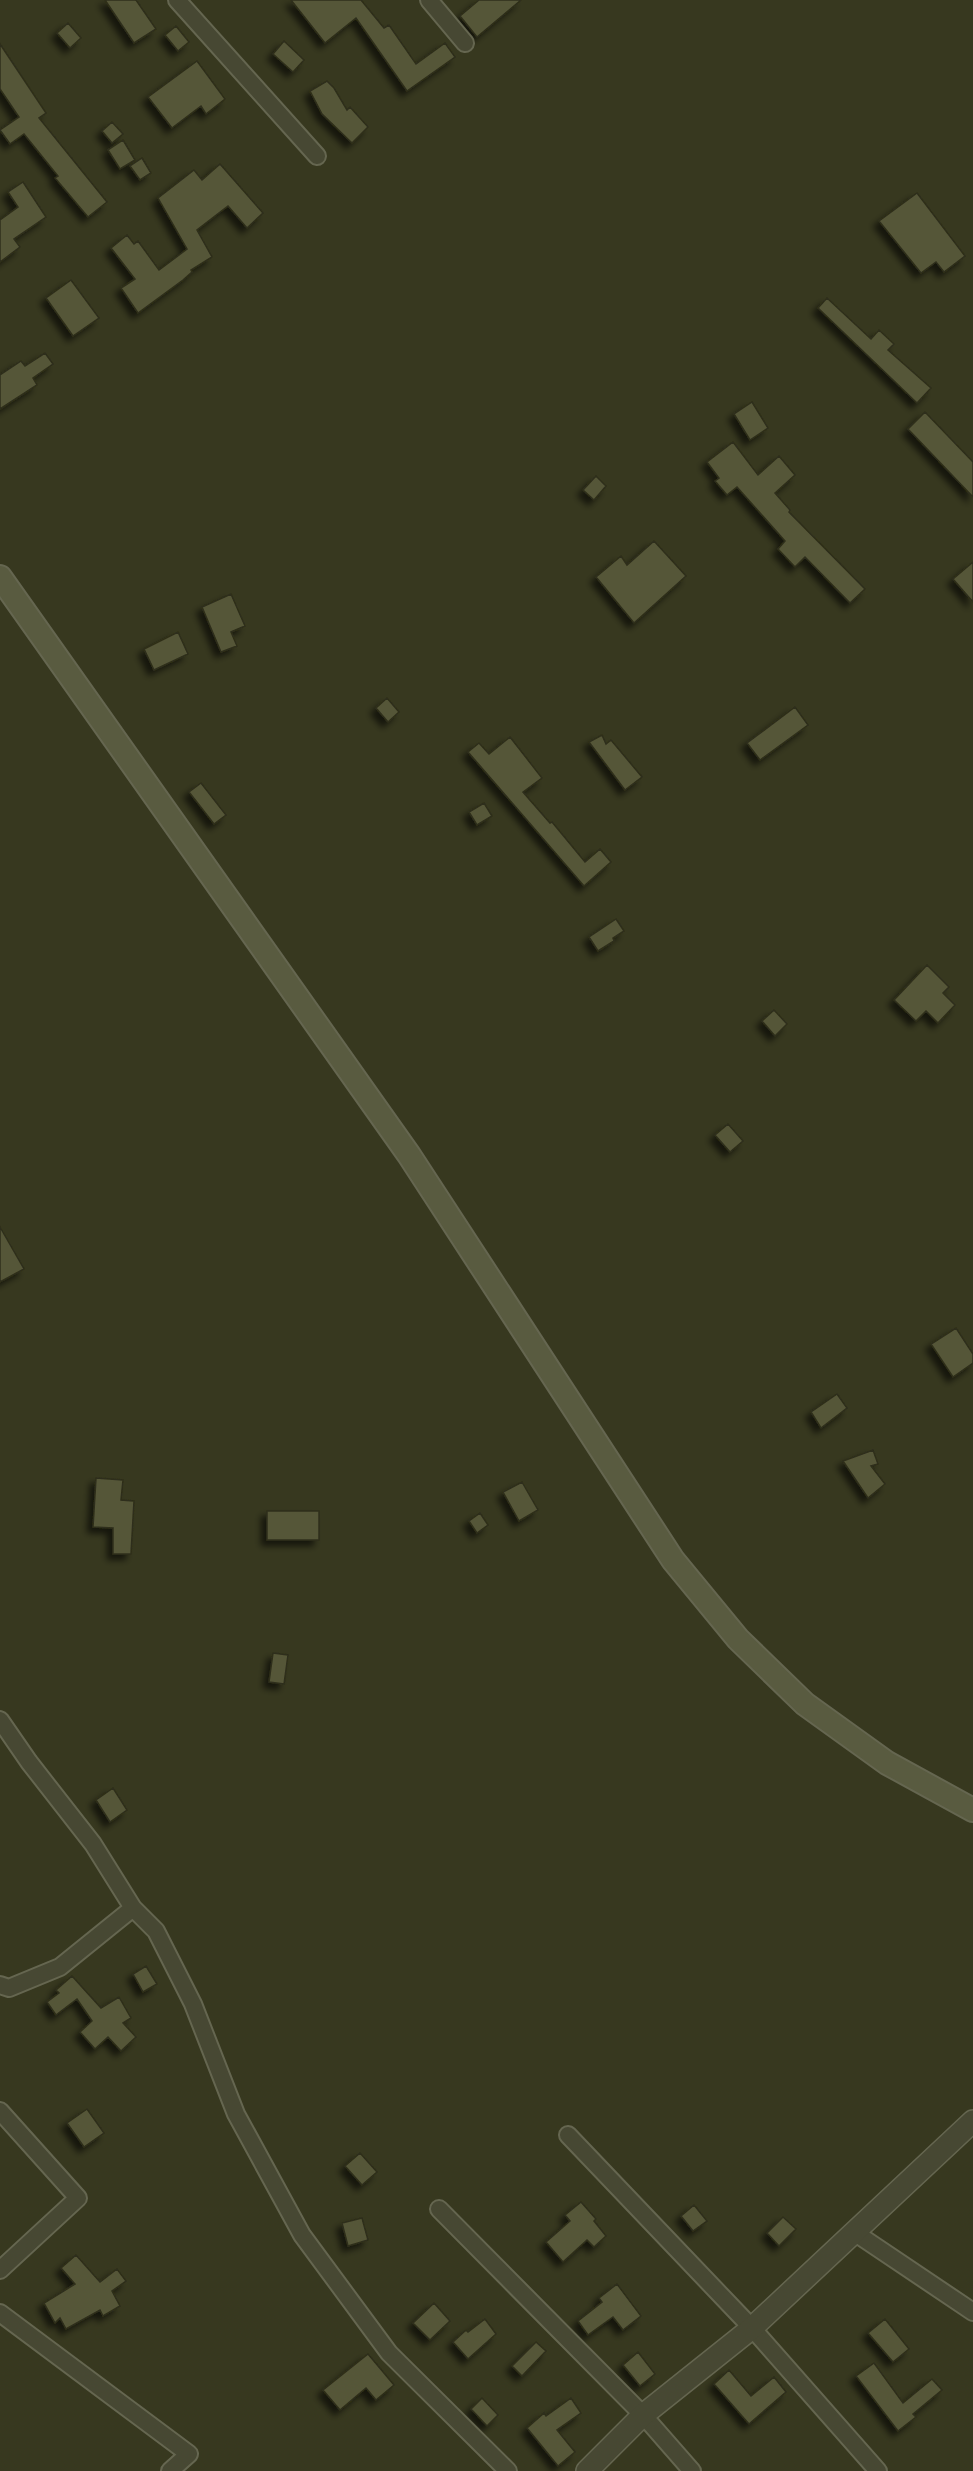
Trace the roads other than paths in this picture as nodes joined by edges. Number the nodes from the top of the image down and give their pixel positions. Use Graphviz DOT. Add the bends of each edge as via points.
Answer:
graph roads {
  1 [pos="177,0"];
  2 [pos="429,0"];
  3 [pos="465,43"];
  4 [pos="317,156"];
  5 [pos="0,577"];
  6 [pos="0,1720"];
  7 [pos="973,1810"];
  8 [pos="133,1908"];
  9 [pos="0,1985"];
  10 [pos="0,2111"];
  11 [pos="973,2121"];
  12 [pos="568,2135"];
  13 [pos="438,2209"];
  14 [pos="854,2232"];
  15 [pos="0,2270"];
  16 [pos="973,2312"];
  17 [pos="0,2313"];
  18 [pos="752,2328"];
  19 [pos="643,2415"];
  20 [pos="170,2471"];
  21 [pos="508,2471"];
  22 [pos="586,2471"];
  23 [pos="692,2471"];
  24 [pos="878,2471"];
  1 -- 4 [label="street"];
  2 -- 3 [label="street"];
  5 -- 7 [label="main road" via="410,1155 673,1560 738,1639 805,1704 887,1763"];
  6 -- 8 [label="street" via="93,1844"];
  8 -- 9 [label="street" via="60,1967 9,1988"];
  8 -- 21 [label="street" via="156,1930 193,2004 236,2114 302,2235 389,2353"];
  10 -- 15 [label="street" via="78,2198"];
  11 -- 14 [label="street"];
  12 -- 18 [label="street"];
  13 -- 19 [label="street"];
  14 -- 16 [label="street"];
  14 -- 18 [label="street"];
  17 -- 20 [label="street" via="189,2454"];
  18 -- 19 [label="street"];
  18 -- 24 [label="street"];
  19 -- 22 [label="street"];
  19 -- 23 [label="street"];
}
